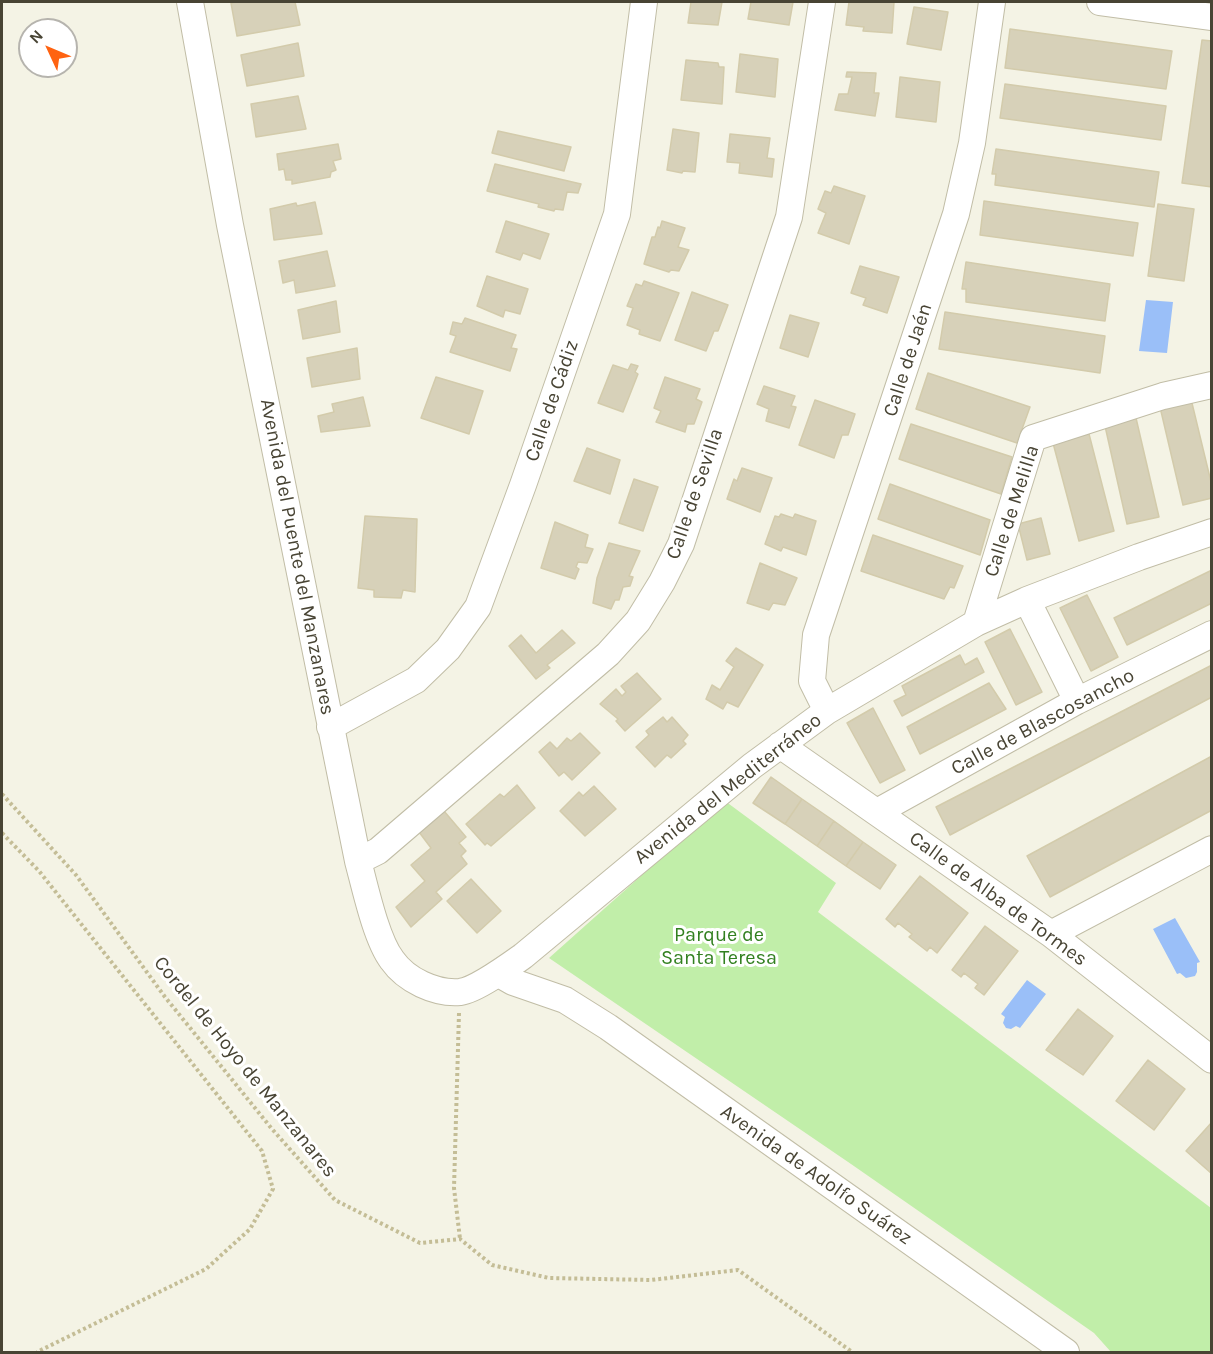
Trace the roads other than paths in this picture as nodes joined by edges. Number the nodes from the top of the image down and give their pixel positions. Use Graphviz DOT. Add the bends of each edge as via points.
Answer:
graph roads {
  1 [pos="190,2"];
  2 [pos="644,2"];
  3 [pos="822,2"];
  4 [pos="992,2"];
  5 [pos="1100,2"];
  6 [pos="1212,17"];
  7 [pos="1212,385"];
  8 [pos="1212,532"];
  9 [pos="1027,600"];
  10 [pos="976,623"];
  11 [pos="1212,634"];
  12 [pos="1077,701"];
  13 [pos="827,711"];
  14 [pos="330,727"];
  15 [pos="780,745"];
  16 [pos="877,812"];
  17 [pos="1212,849"];
  18 [pos="358,861"];
  19 [pos="1051,934"];
  20 [pos="523,956"];
  21 [pos="499,974"];
  22 [pos="565,1000"];
  23 [pos="1212,1060"];
  24 [pos="1066,1353"];
  1 -- 14 [label="street, Avenida del Puente del Manzanares" via="230,225"];
  2 -- 14 [label="street, Calle de Cádiz" via="616,214 478,607 448,649 416,680"];
  3 -- 18 [label="street, Calle de Sevilla" via="789,217 681,544 662,582 638,621 608,654 378,851"];
  4 -- 13 [label="street, Calle de Jaén" via="972,143 956,214 816,634 812,681"];
  5 -- 6 [label="street"];
  7 -- 10 [label="street, Calle de Melilla" via="1163,396 1033,438"];
  8 -- 9 [label="street, Avenida del Mediterráneo"];
  9 -- 10 [label="street, Avenida del Mediterráneo"];
  9 -- 12 [label="street"];
  10 -- 13 [label="street, Avenida del Mediterráneo"];
  11 -- 12 [label="street, Calle de Blascosancho"];
  12 -- 16 [label="street, Calle de Blascosancho"];
  13 -- 15 [label="street, Avenida del Mediterráneo"];
  14 -- 18 [label="street, Avenida del Puente del Manzanares"];
  15 -- 16 [label="street, Calle de Alba de Tormes"];
  15 -- 20 [label="street, Avenida del Mediterráneo"];
  16 -- 19 [label="street, Calle de Alba de Tormes"];
  17 -- 19 [label="street"];
  18 -- 21 [label="street, Avenida del Puente del Manzanares" via="377,929 392,960 413,980 436,990 461,992"];
  19 -- 23 [label="street, Calle de Alba de Tormes"];
  20 -- 21 [label="street"];
  20 -- 22 [label="street, Avenida de Adolfo Suárez"];
  21 -- 22 [label="street, Avenida de Adolfo Suárez"];
  22 -- 24 [label="street, Avenida de Adolfo Suárez" via="627,1040"];
}
